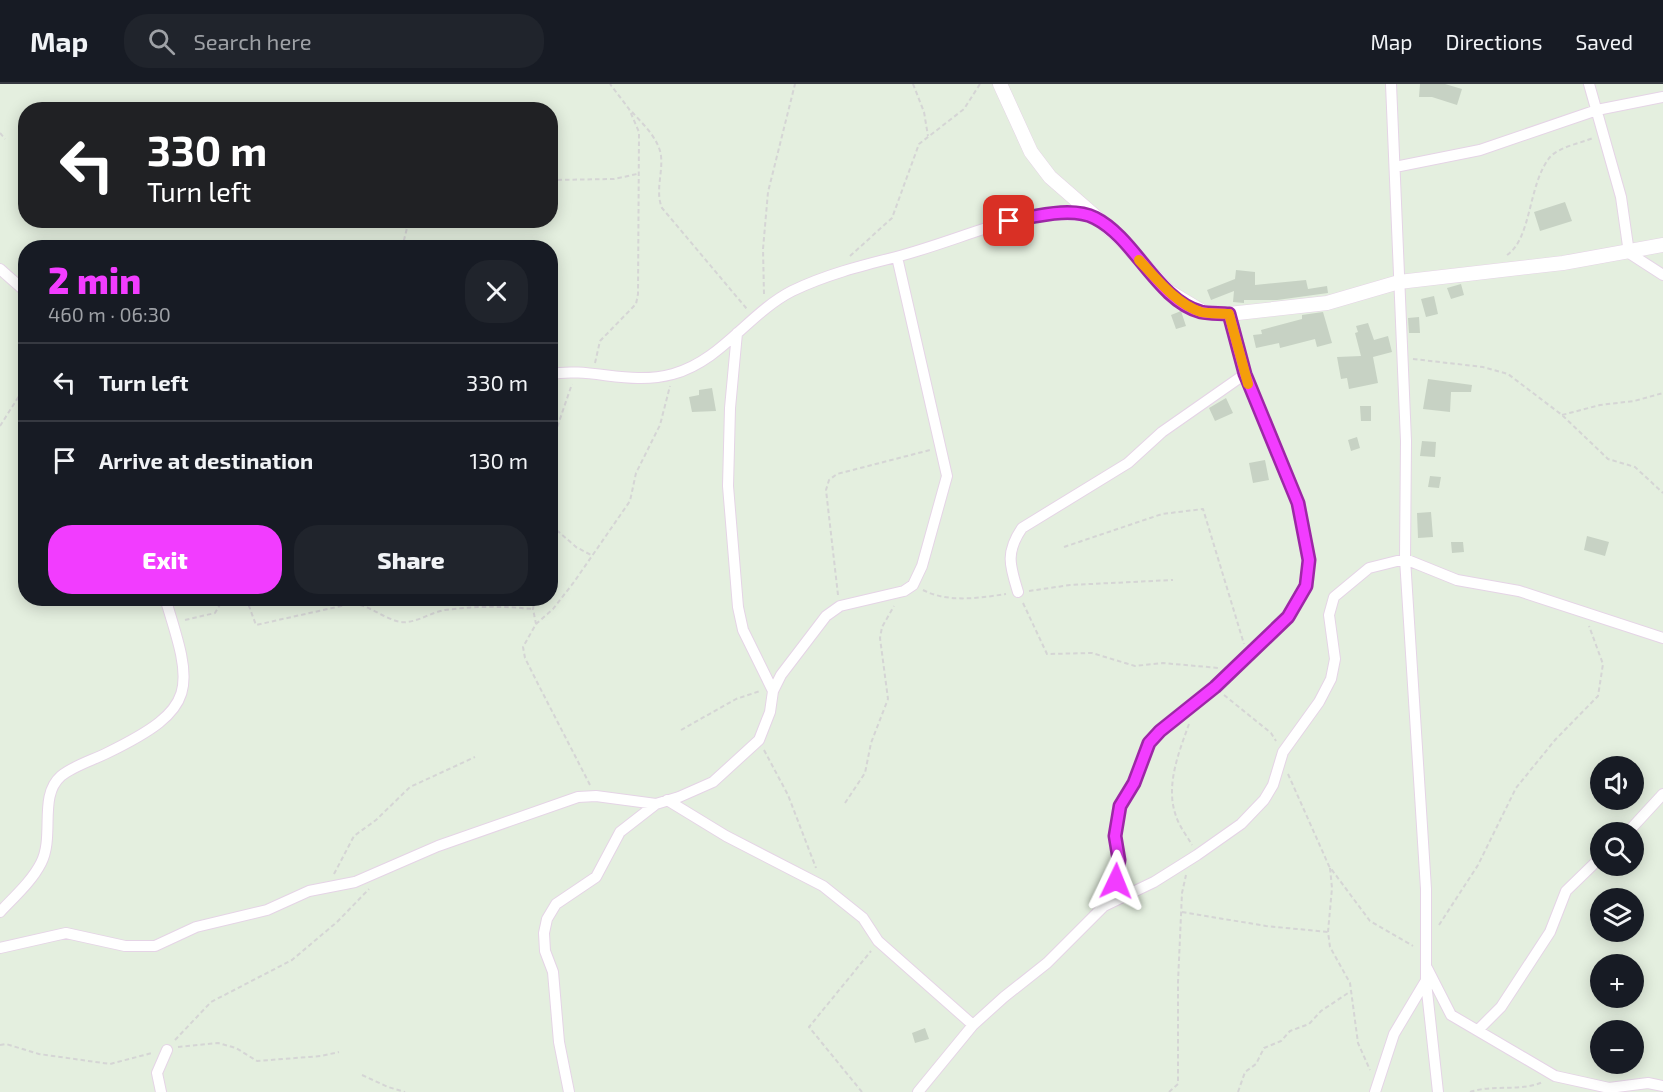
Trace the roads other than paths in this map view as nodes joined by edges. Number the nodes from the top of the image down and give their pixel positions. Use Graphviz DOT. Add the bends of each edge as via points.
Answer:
graph roads {
  1 [pos="1000,84"];
  2 [pos="1391,84"];
  3 [pos="1589,84"];
  4 [pos="1663,97"];
  5 [pos="1597,110"];
  6 [pos="1395,167"];
  7 [pos="1095,218"];
  8 [pos="1663,245"];
  9 [pos="1629,253"];
  10 [pos="897,257"];
  11 [pos="0,269"];
  12 [pos="1663,275"];
  13 [pos="1399,282"];
  14 [pos="18,285"];
  15 [pos="1229,314"];
  16 [pos="737,333"];
  17 [pos="558,373"];
  18 [pos="1245,374"];
  19 [pos="1405,559"];
  20 [pos="1018,592"];
  21 [pos="167,606"];
  22 [pos="1663,638"];
  23 [pos="772,689"];
  24 [pos="1663,794"];
  25 [pos="667,800"];
  26 [pos="656,804"];
  27 [pos="1637,822"];
  28 [pos="1590,868"];
  29 [pos="1104,906"];
  30 [pos="0,912"];
  31 [pos="0,948"];
  32 [pos="1427,964"];
  33 [pos="1426,982"];
  34 [pos="973,1025"];
  35 [pos="1478,1030"];
  36 [pos="167,1050"];
  37 [pos="1663,1086"];
  38 [pos="1376,1089"];
  39 [pos="161,1092"];
  40 [pos="569,1092"];
  41 [pos="918,1092"];
  42 [pos="1437,1092"];
  1 -- 7 [label="street" via="1037,162"];
  2 -- 6 [label="street"];
  3 -- 5 [label="street"];
  4 -- 5 [label="street"];
  5 -- 6 [label="street" via="1480,150"];
  5 -- 9 [label="street" via="1621,197"];
  6 -- 13 [label="street"];
  7 -- 10 [label="street" via="1076,214 1009,221"];
  7 -- 15 [label="street" via="1120,238 1168,291 1193,309"];
  8 -- 9 [label="street"];
  9 -- 12 [label="street"];
  9 -- 13 [label="street"];
  10 -- 16 [label="street" via="828,275 790,292"];
  10 -- 23 [label="street" via="947,476 944,494 922,566 908,588 840,606 812,631"];
  11 -- 14 [label="street"];
  13 -- 15 [label="street" via="1327,303"];
  13 -- 19 [label="street" via="1406,441"];
  15 -- 18 [label="street"];
  16 -- 17 [label="street" via="704,360 673,374 637,380"];
  16 -- 23 [label="street" via="728,486 738,607 743,630"];
  18 -- 20 [label="street" via="1162,432 1128,463 1022,528 1013,541 1009,563"];
  18 -- 29 [label="street" via="1298,503 1309,560 1306,586 1288,617 1149,743 1134,783 1120,806 1115,836 1119,870"];
  19 -- 22 [label="street" via="1457,579 1519,591"];
  19 -- 29 [label="street" via="1369,568 1334,597 1329,615 1335,659 1331,679 1282,755 1264,800 1241,824 1194,857"];
  19 -- 32 [label="street" via="1426,889"];
  21 -- 30 [label="street" via="182,653 185,684 178,704 166,719 61,776 47,810 50,834 42,862"];
  23 -- 25 [label="street" via="770,712 759,740 712,782"];
  24 -- 27 [label="street"];
  25 -- 26 [label="street"];
  25 -- 34 [label="street" via="726,836 823,886 863,918 878,941"];
  26 -- 31 [label="street" via="578,797 438,846 355,882 309,891 267,910 196,927 154,946 125,946 66,933"];
  26 -- 40 [label="street" via="620,832 596,877 556,904 547,919 545,951 553,972 559,1042"];
  28 -- 35 [label="street" via="1566,891 1550,932 1501,1007"];
  29 -- 34 [label="street" via="1047,963"];
  32 -- 33 [label="street"];
  32 -- 35 [label="street" via="1451,1015"];
  33 -- 38 [label="street" via="1394,1034"];
  33 -- 42 [label="street"];
  34 -- 41 [label="street"];
  35 -- 37 [label="street" via="1555,1076 1609,1088 1648,1083"];
  36 -- 39 [label="street" via="157,1073"];
}
